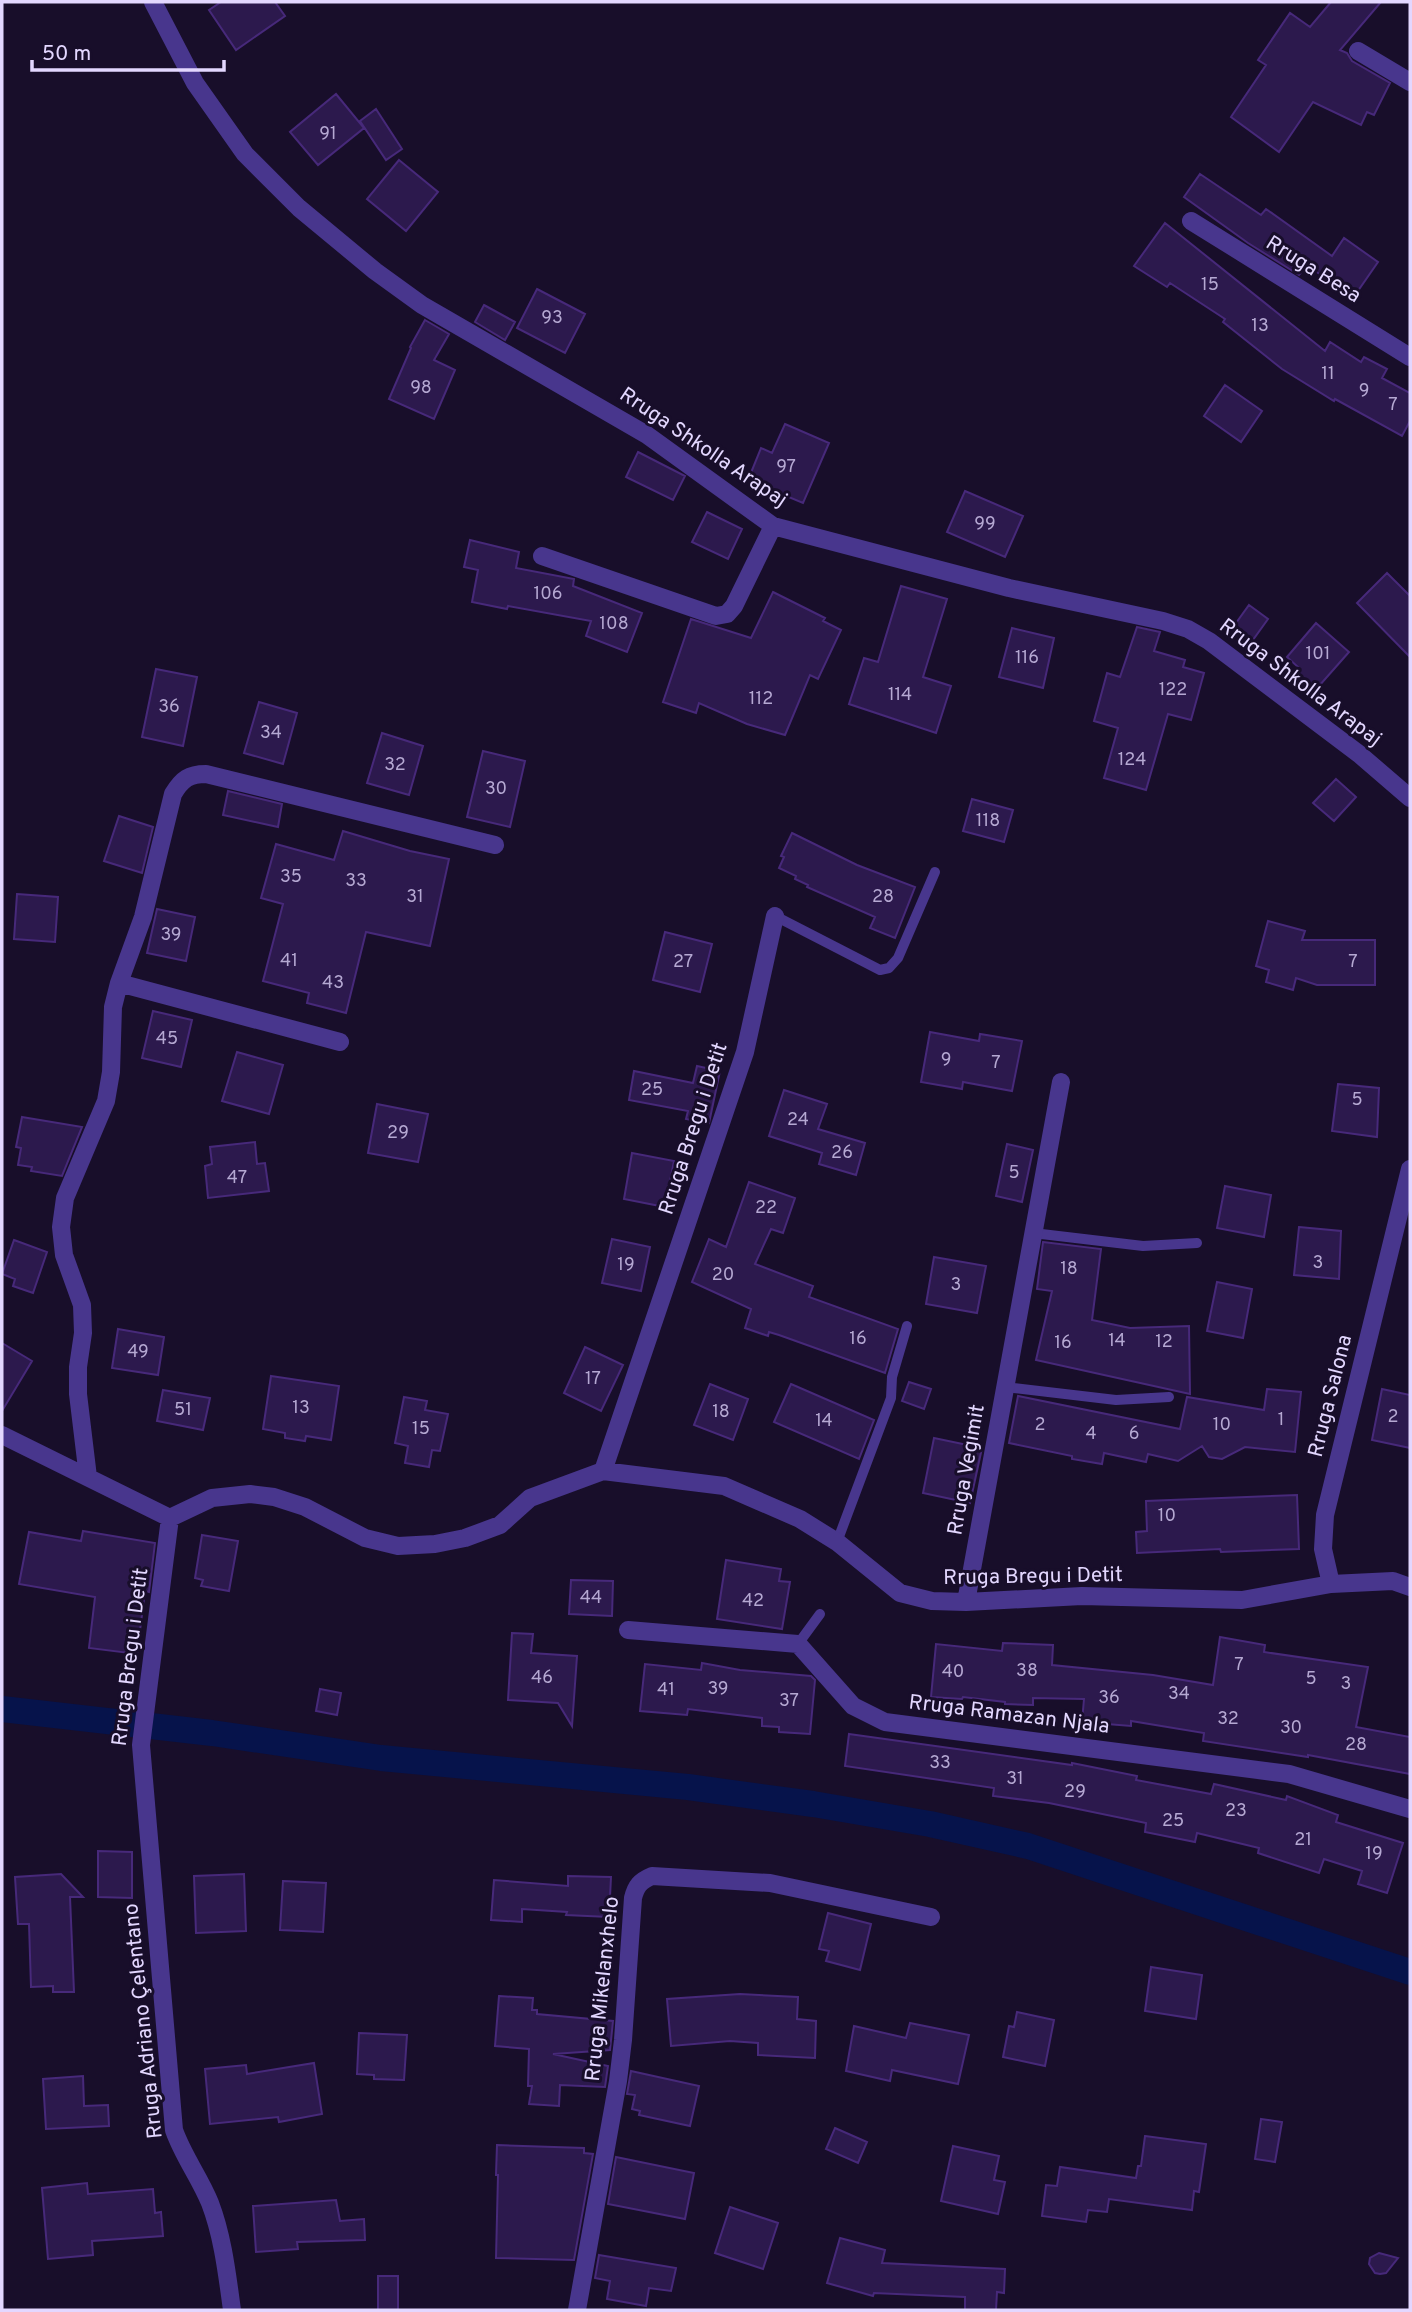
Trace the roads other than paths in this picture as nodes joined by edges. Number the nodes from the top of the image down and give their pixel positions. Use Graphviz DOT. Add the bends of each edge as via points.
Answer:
graph roads {
  1 [pos="153,2"];
  2 [pos="1358,51"];
  3 [pos="1410,82"];
  4 [pos="1191,221"];
  5 [pos="1410,357"];
  6 [pos="773,526"];
  7 [pos="542,556"];
  8 [pos="1410,798"];
  9 [pos="495,845"];
  10 [pos="935,872"];
  11 [pos="775,916"];
  12 [pos="119,983"];
  13 [pos="340,1042"];
  14 [pos="1061,1082"];
  15 [pos="1410,1169"];
  16 [pos="1404,1221"];
  17 [pos="1034,1233"];
  18 [pos="1197,1243"];
  19 [pos="907,1326"];
  20 [pos="1005,1387"];
  21 [pos="1169,1397"];
  22 [pos="2,1435"];
  23 [pos="603,1471"];
  24 [pos="88,1477"];
  25 [pos="170,1518"];
  26 [pos="837,1542"];
  27 [pos="1331,1584"];
  28 [pos="1410,1587"];
  29 [pos="966,1602"];
  30 [pos="820,1614"];
  31 [pos="628,1630"];
  32 [pos="798,1644"];
  33 [pos="146,1801"];
  34 [pos="1410,1810"];
  35 [pos="931,1916"];
  36 [pos="232,2310"];
  37 [pos="577,2310"];
  1 -- 6 [label="street, Rruga Shkolla Arapaj" via="195,83 245,153 299,208 422,305 647,435"];
  2 -- 3 [label="street"];
  4 -- 5 [label="street, Rruga Besa"];
  6 -- 7 [label="street" via="734,606 727,614 716,616"];
  6 -- 8 [label="street, Rruga Shkolla Arapaj" via="1188,629 1349,746"];
  9 -- 12 [label="street" via="192,774 173,794 143,917"];
  10 -- 11 [label="lane" via="898,958 889,968 880,970"];
  11 -- 23 [label="street, Rruga Bregu i Detit" via="745,1052"];
  12 -- 13 [label="street"];
  12 -- 24 [label="street" via="106,1101 65,1198 61,1227 64,1255 82,1305 78,1394"];
  14 -- 17 [label="street, Rruga Vegimit"];
  15 -- 16 [label="street, Rruga Salona"];
  16 -- 27 [label="street, Rruga Salona" via="1325,1515 1323,1549"];
  17 -- 18 [label="lane" via="1143,1246"];
  17 -- 20 [label="street, Rruga Vegimit"];
  19 -- 26 [label="lane" via="892,1377 891,1398"];
  20 -- 21 [label="lane, Rruga Vegimit" via="1115,1400"];
  20 -- 29 [label="street, Rruga Vegimit"];
  22 -- 24 [label="street"];
  23 -- 25 [label="street, Rruga Bregu i Detit" via="530,1498 500,1525 435,1544 398,1545 365,1538 305,1507 250,1494 212,1499"];
  23 -- 26 [label="street, Rruga Bregu i Detit" via="724,1486"];
  24 -- 25 [label="street"];
  25 -- 33 [label="street, Rruga Bregu i Detit" via="141,1745"];
  26 -- 29 [label="street, Rruga Bregu i Detit" via="900,1593 932,1601"];
  27 -- 28 [label="street, Rruga Bregu i Detit" via="1393,1581"];
  27 -- 29 [label="street, Rruga Bregu i Detit" via="1242,1600 1083,1596"];
  30 -- 32 [label="lane"];
  31 -- 32 [label="street"];
  32 -- 34 [label="street, Rruga Ramazan Njala" via="853,1706 885,1722 1289,1774"];
  33 -- 36 [label="street, Rruga Adriano Çelentano" via="174,2130 210,2205 226,2260"];
  35 -- 37 [label="street, Rruga Mikelanxhelo" via="771,1884 652,1876 636,1887 618,2081"];
}
